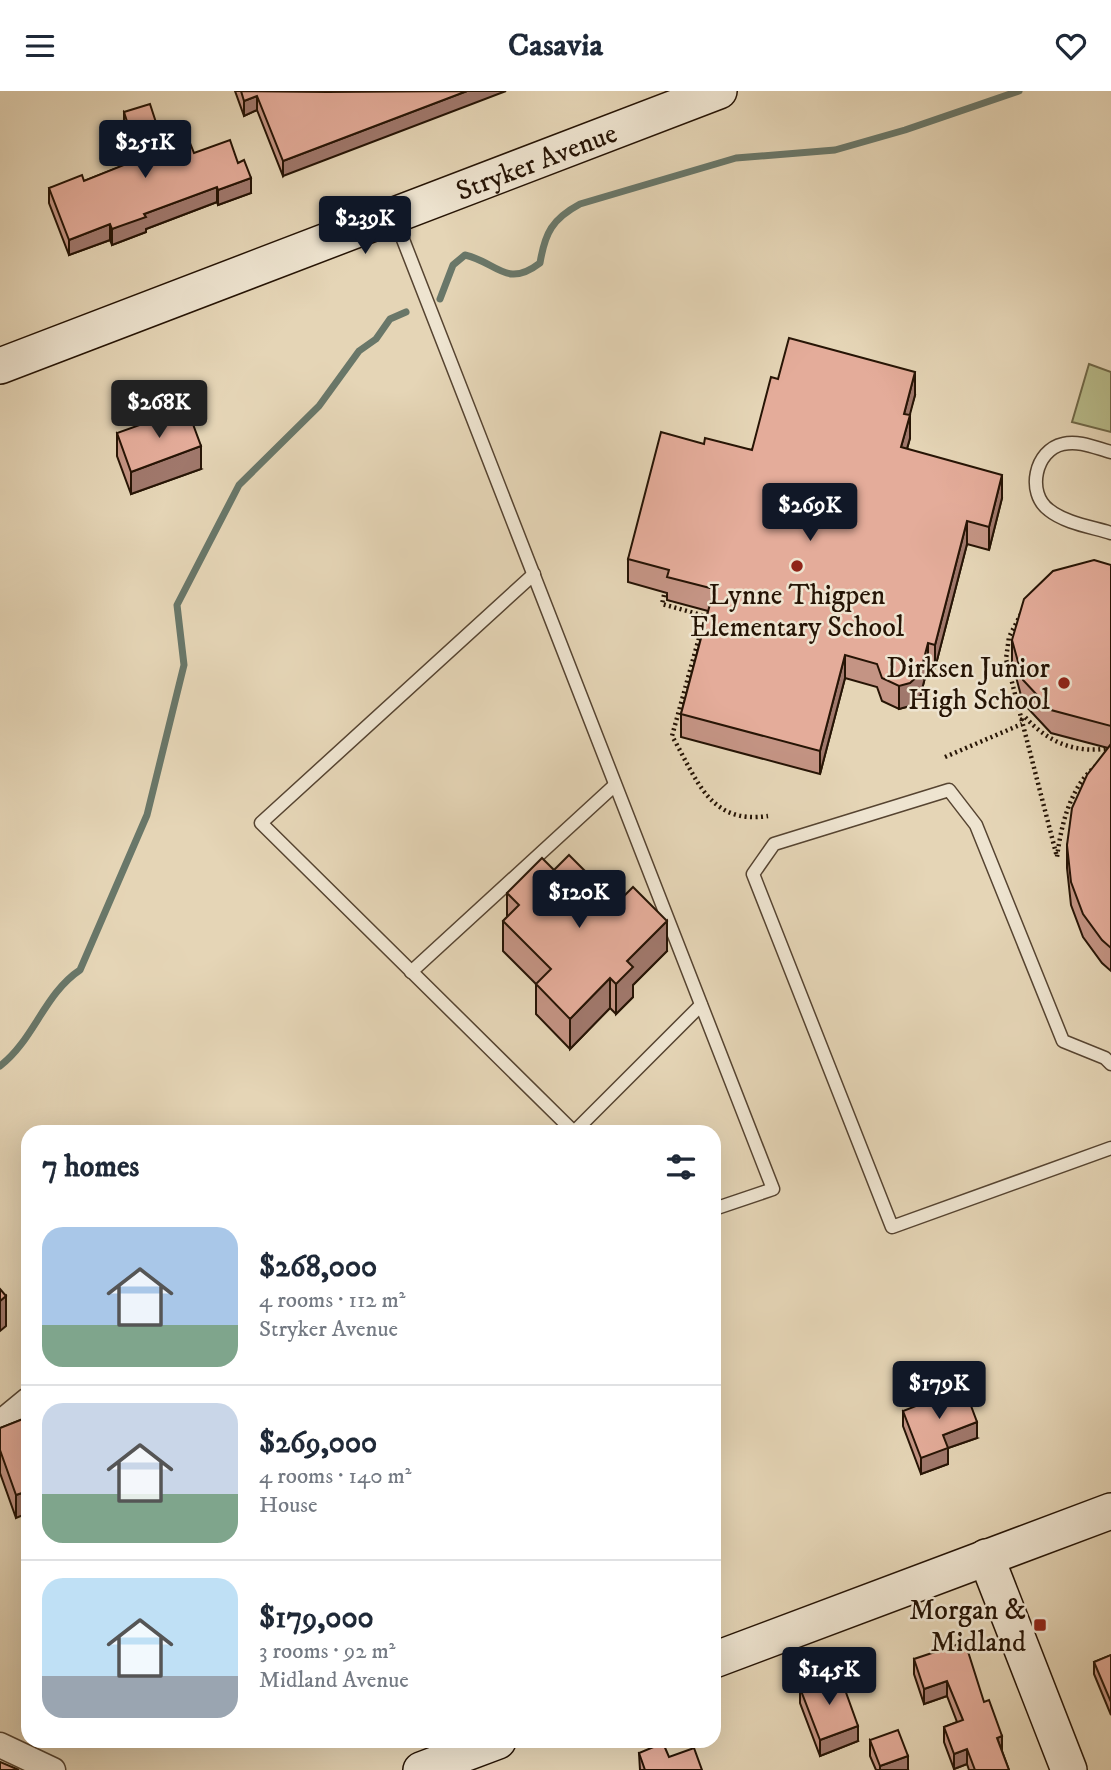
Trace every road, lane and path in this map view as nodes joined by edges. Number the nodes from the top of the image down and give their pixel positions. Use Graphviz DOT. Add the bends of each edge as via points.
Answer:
graph roads {
  1 [pos="719,91"];
  2 [pos="393,215"];
  3 [pos="0,366"];
  4 [pos="1111,452"];
  5 [pos="1111,533"];
  6 [pos="534,574"];
  7 [pos="664,595"];
  8 [pos="1026,607"];
  9 [pos="1021,722"];
  10 [pos="1111,748"];
  11 [pos="945,757"];
  12 [pos="1104,759"];
  13 [pos="615,785"];
  14 [pos="768,816"];
  15 [pos="411,972"];
  16 [pos="701,1005"];
  17 [pos="1111,1064"];
  18 [pos="567,1125"];
  19 [pos="581,1125"];
  20 [pos="1111,1148"];
  21 [pos="721,1207"];
  22 [pos="21,1406"];
  23 [pos="0,1423"];
  24 [pos="1111,1511"];
  25 [pos="986,1557"];
  26 [pos="721,1657"];
  27 [pos="0,1745"];
  28 [pos="479,1748"];
  29 [pos="52,1770"];
  30 [pos="421,1770"];
  31 [pos="1069,1770"];
  1 -- 2 [label="street, Stryker Avenue"];
  2 -- 3 [label="street, Stryker Avenue"];
  2 -- 6 [label="lane"];
  4 -- 5 [label="lane" via="1080,443 1060,444 1043,457 1035,480 1038,496 1048,510"];
  6 -- 13 [label="lane"];
  6 -- 15 [label="lane" via="261,823"];
  7 -- 14 [label="path" via="662,604 705,616 672,736 720,810 749,819"];
  8 -- 9 [label="path" via="1009,637 1006,659"];
  9 -- 10 [label="path" via="1025,717 1044,735 1079,750"];
  9 -- 11 [label="path"];
  9 -- 12 [label="path" via="1057,857 1060,828 1073,798 1090,770"];
  13 -- 15 [label="lane"];
  13 -- 16 [label="lane"];
  15 -- 18 [label="lane"];
  16 -- 19 [label="lane"];
  16 -- 21 [label="lane" via="773,1189"];
  17 -- 20 [label="lane" via="1063,1041 976,825 949,790 774,844 753,874 892,1227"];
  22 -- 23 [label="street"];
  24 -- 25 [label="street"];
  25 -- 26 [label="street"];
  25 -- 31 [label="street"];
  27 -- 29 [label="street"];
  28 -- 30 [label="street"];
}
